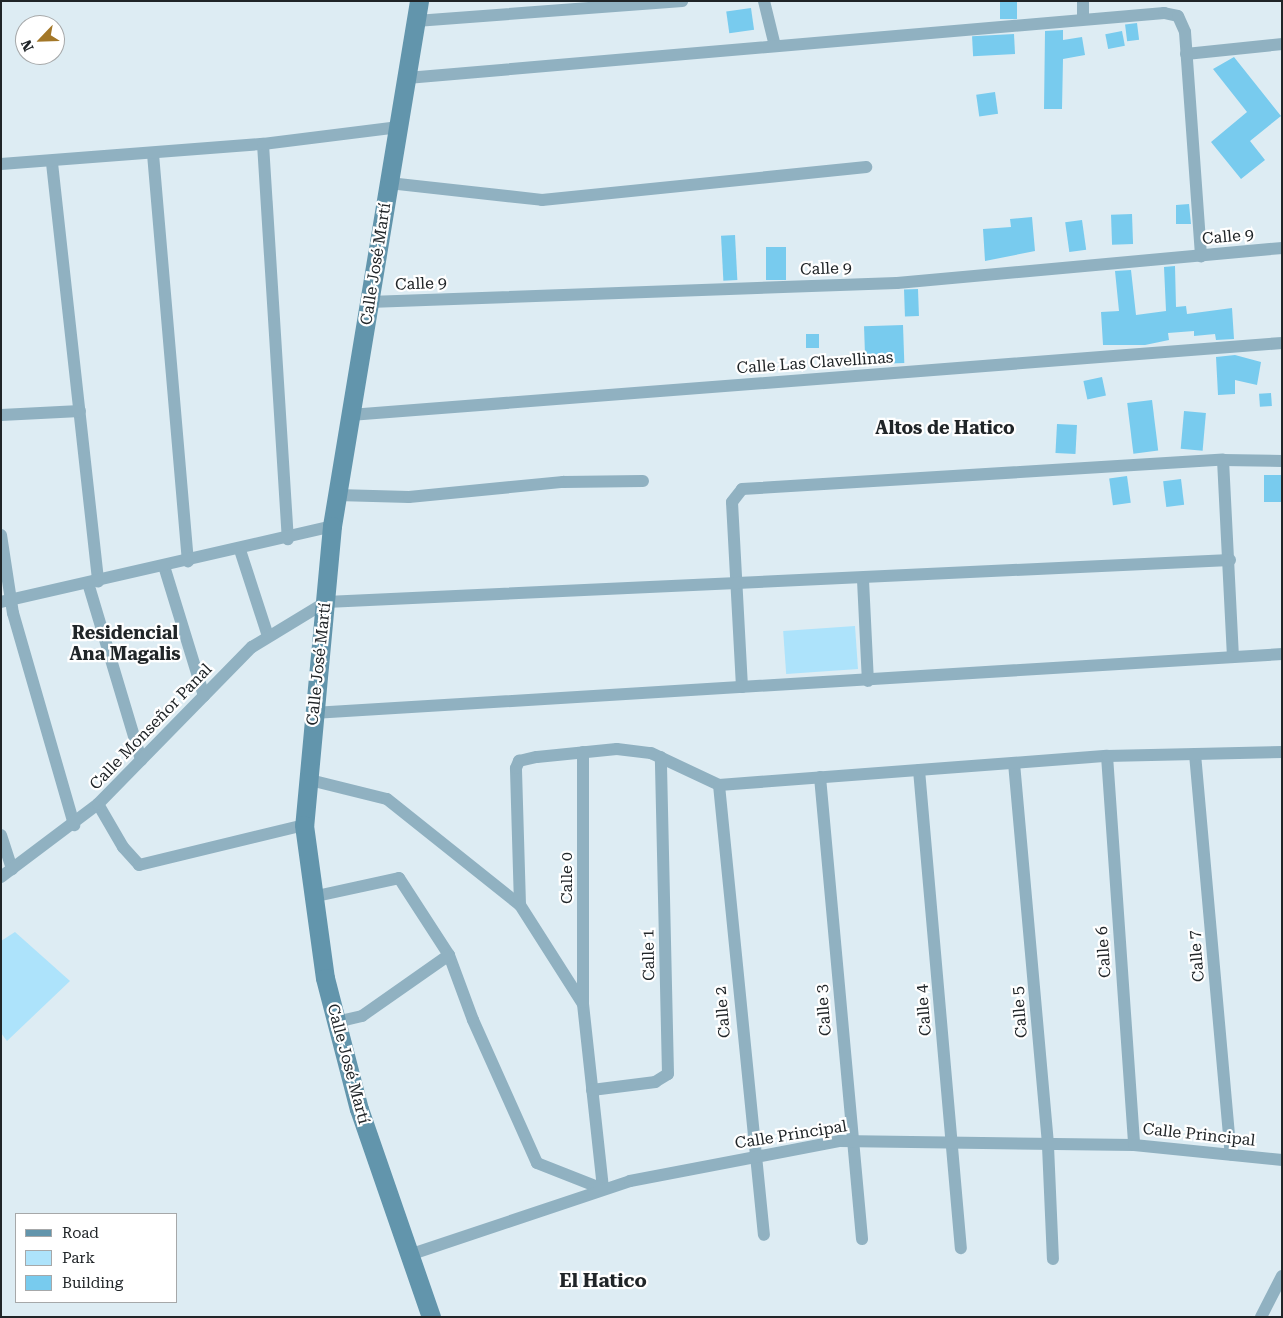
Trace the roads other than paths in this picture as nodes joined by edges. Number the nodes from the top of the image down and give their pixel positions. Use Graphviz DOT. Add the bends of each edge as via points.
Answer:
graph roads {
  1 [pos="420,1"];
  2 [pos="682,1"];
  3 [pos="764,1"];
  4 [pos="1083,1"];
  5 [pos="1083,18"];
  6 [pos="416,21"];
  7 [pos="1282,44"];
  8 [pos="776,46"];
  9 [pos="1186,54"];
  10 [pos="407,78"];
  11 [pos="398,127"];
  12 [pos="263,144"];
  13 [pos="153,154"];
  14 [pos="52,163"];
  15 [pos="1,164"];
  16 [pos="866,167"];
  17 [pos="389,183"];
  18 [pos="1282,248"];
  19 [pos="1201,256"];
  20 [pos="369,302"];
  21 [pos="1282,343"];
  22 [pos="80,411"];
  23 [pos="1,415"];
  24 [pos="350,415"];
  25 [pos="1223,460"];
  26 [pos="1282,461"];
  27 [pos="643,481"];
  28 [pos="337,495"];
  29 [pos="332,526"];
  30 [pos="1,535"];
  31 [pos="288,540"];
  32 [pos="240,550"];
  33 [pos="1230,560"];
  34 [pos="188,561"];
  35 [pos="164,566"];
  36 [pos="862,580"];
  37 [pos="93,582"];
  38 [pos="734,585"];
  39 [pos="7,601"];
  40 [pos="326,602"];
  41 [pos="268,636"];
  42 [pos="1282,654"];
  43 [pos="1233,657"];
  44 [pos="868,681"];
  45 [pos="742,687"];
  46 [pos="204,696"];
  47 [pos="313,713"];
  48 [pos="583,752"];
  49 [pos="1282,752"];
  50 [pos="1195,754"];
  51 [pos="1107,756"];
  52 [pos="662,757"];
  53 [pos="141,760"];
  54 [pos="1014,763"];
  55 [pos="919,770"];
  56 [pos="820,778"];
  57 [pos="310,780"];
  58 [pos="719,785"];
  59 [pos="98,804"];
  60 [pos="74,825"];
  61 [pos="304,825"];
  62 [pos="1,835"];
  63 [pos="12,869"];
  64 [pos="1,877"];
  65 [pos="312,897"];
  66 [pos="520,905"];
  67 [pos="449,955"];
  68 [pos="583,1004"];
  69 [pos="336,1022"];
  70 [pos="592,1090"];
  71 [pos="851,1141"];
  72 [pos="952,1145"];
  73 [pos="1134,1145"];
  74 [pos="1048,1146"];
  75 [pos="1231,1154"];
  76 [pos="753,1157"];
  77 [pos="1282,1160"];
  78 [pos="603,1189"];
  79 [pos="764,1235"];
  80 [pos="862,1239"];
  81 [pos="961,1248"];
  82 [pos="409,1255"];
  83 [pos="1052,1259"];
  84 [pos="1282,1276"];
  85 [pos="431,1317"];
  86 [pos="1261,1317"];
  1 -- 6 [label="main road, Calle José Martí"];
  2 -- 6 [label="street"];
  3 -- 8 [label="street"];
  4 -- 5 [label="street"];
  5 -- 8 [label="street"];
  5 -- 9 [label="street" via="1164,13 1178,16 1186,32"];
  6 -- 10 [label="main road, Calle José Martí"];
  7 -- 9 [label="street"];
  8 -- 10 [label="street"];
  9 -- 19 [label="street"];
  10 -- 11 [label="main road, Calle José Martí"];
  11 -- 12 [label="street"];
  11 -- 17 [label="main road, Calle José Martí"];
  12 -- 13 [label="street"];
  12 -- 31 [label="street"];
  13 -- 14 [label="street"];
  13 -- 34 [label="street"];
  14 -- 15 [label="street"];
  14 -- 22 [label="street"];
  16 -- 17 [label="street" via="542,200"];
  17 -- 20 [label="main road, Calle José Martí"];
  18 -- 19 [label="street, Calle 9"];
  19 -- 20 [label="street, Calle 9" via="897,283"];
  20 -- 24 [label="main road, Calle José Martí"];
  21 -- 24 [label="street, Calle Las Clavellinas"];
  22 -- 23 [label="street"];
  22 -- 37 [label="street"];
  24 -- 28 [label="main road, Calle José Martí"];
  25 -- 26 [label="street"];
  25 -- 33 [label="street"];
  25 -- 38 [label="street" via="742,489 732,502"];
  27 -- 28 [label="street" via="563,482 409,497"];
  28 -- 29 [label="main road, Calle José Martí"];
  29 -- 31 [label="street"];
  29 -- 40 [label="main road, Calle José Martí"];
  30 -- 39 [label="street"];
  31 -- 32 [label="street"];
  32 -- 34 [label="street"];
  32 -- 41 [label="street"];
  33 -- 36 [label="street"];
  33 -- 43 [label="street"];
  34 -- 35 [label="street"];
  35 -- 37 [label="street"];
  35 -- 46 [label="street"];
  36 -- 38 [label="street"];
  36 -- 44 [label="street"];
  37 -- 39 [label="street"];
  37 -- 53 [label="street"];
  38 -- 40 [label="street"];
  38 -- 45 [label="street"];
  39 -- 60 [label="street"];
  40 -- 41 [label="street, Calle Monseñor Panal"];
  40 -- 47 [label="main road, Calle José Martí"];
  41 -- 46 [label="street, Calle Monseñor Panal"];
  42 -- 43 [label="street"];
  43 -- 44 [label="street"];
  44 -- 45 [label="street"];
  45 -- 47 [label="street"];
  46 -- 53 [label="street, Calle Monseñor Panal"];
  47 -- 57 [label="main road, Calle José Martí"];
  48 -- 52 [label="street" via="617,749"];
  48 -- 66 [label="street" via="519,761"];
  48 -- 68 [label="street, Calle 0"];
  49 -- 50 [label="street"];
  50 -- 51 [label="street"];
  50 -- 75 [label="street, Calle 7"];
  51 -- 54 [label="street"];
  51 -- 73 [label="street, Calle 6"];
  52 -- 58 [label="street"];
  52 -- 70 [label="street, Calle 1" via="668,1074 655,1082"];
  53 -- 59 [label="street, Calle Monseñor Panal"];
  54 -- 55 [label="street"];
  54 -- 74 [label="street, Calle 5"];
  55 -- 56 [label="street"];
  55 -- 72 [label="street, Calle 4"];
  56 -- 58 [label="street"];
  56 -- 71 [label="street, Calle 3"];
  57 -- 61 [label="main road, Calle José Martí"];
  57 -- 66 [label="street" via="387,799"];
  58 -- 76 [label="street, Calle 2"];
  59 -- 60 [label="street, Calle Monseñor Panal"];
  59 -- 61 [label="street" via="123,847 139,865"];
  60 -- 63 [label="street, Calle Monseñor Panal"];
  61 -- 65 [label="main road, Calle José Martí"];
  62 -- 63 [label="street"];
  63 -- 64 [label="street, Calle Monseñor Panal"];
  65 -- 67 [label="street" via="399,878"];
  65 -- 69 [label="main road, Calle José Martí"];
  66 -- 68 [label="street"];
  67 -- 69 [label="street" via="362,1016"];
  67 -- 78 [label="street" via="472,1020 537,1163"];
  68 -- 70 [label="street, Calle 0"];
  69 -- 82 [label="main road, Calle José Martí" via="359,1109"];
  70 -- 78 [label="street, Calle 0"];
  71 -- 72 [label="street, Calle Principal"];
  71 -- 76 [label="street, Calle Principal"];
  71 -- 80 [label="street, Calle 3"];
  72 -- 74 [label="street, Calle Principal"];
  72 -- 81 [label="street, Calle 4"];
  73 -- 74 [label="street, Calle Principal"];
  73 -- 75 [label="street, Calle Principal"];
  74 -- 83 [label="street, Calle 5"];
  75 -- 77 [label="street, Calle Principal"];
  76 -- 78 [label="street, Calle Principal"];
  76 -- 79 [label="street, Calle 2"];
  78 -- 82 [label="street, Calle Principal"];
  82 -- 85 [label="main road, Calle José Martí"];
  84 -- 86 [label="street"];
}
